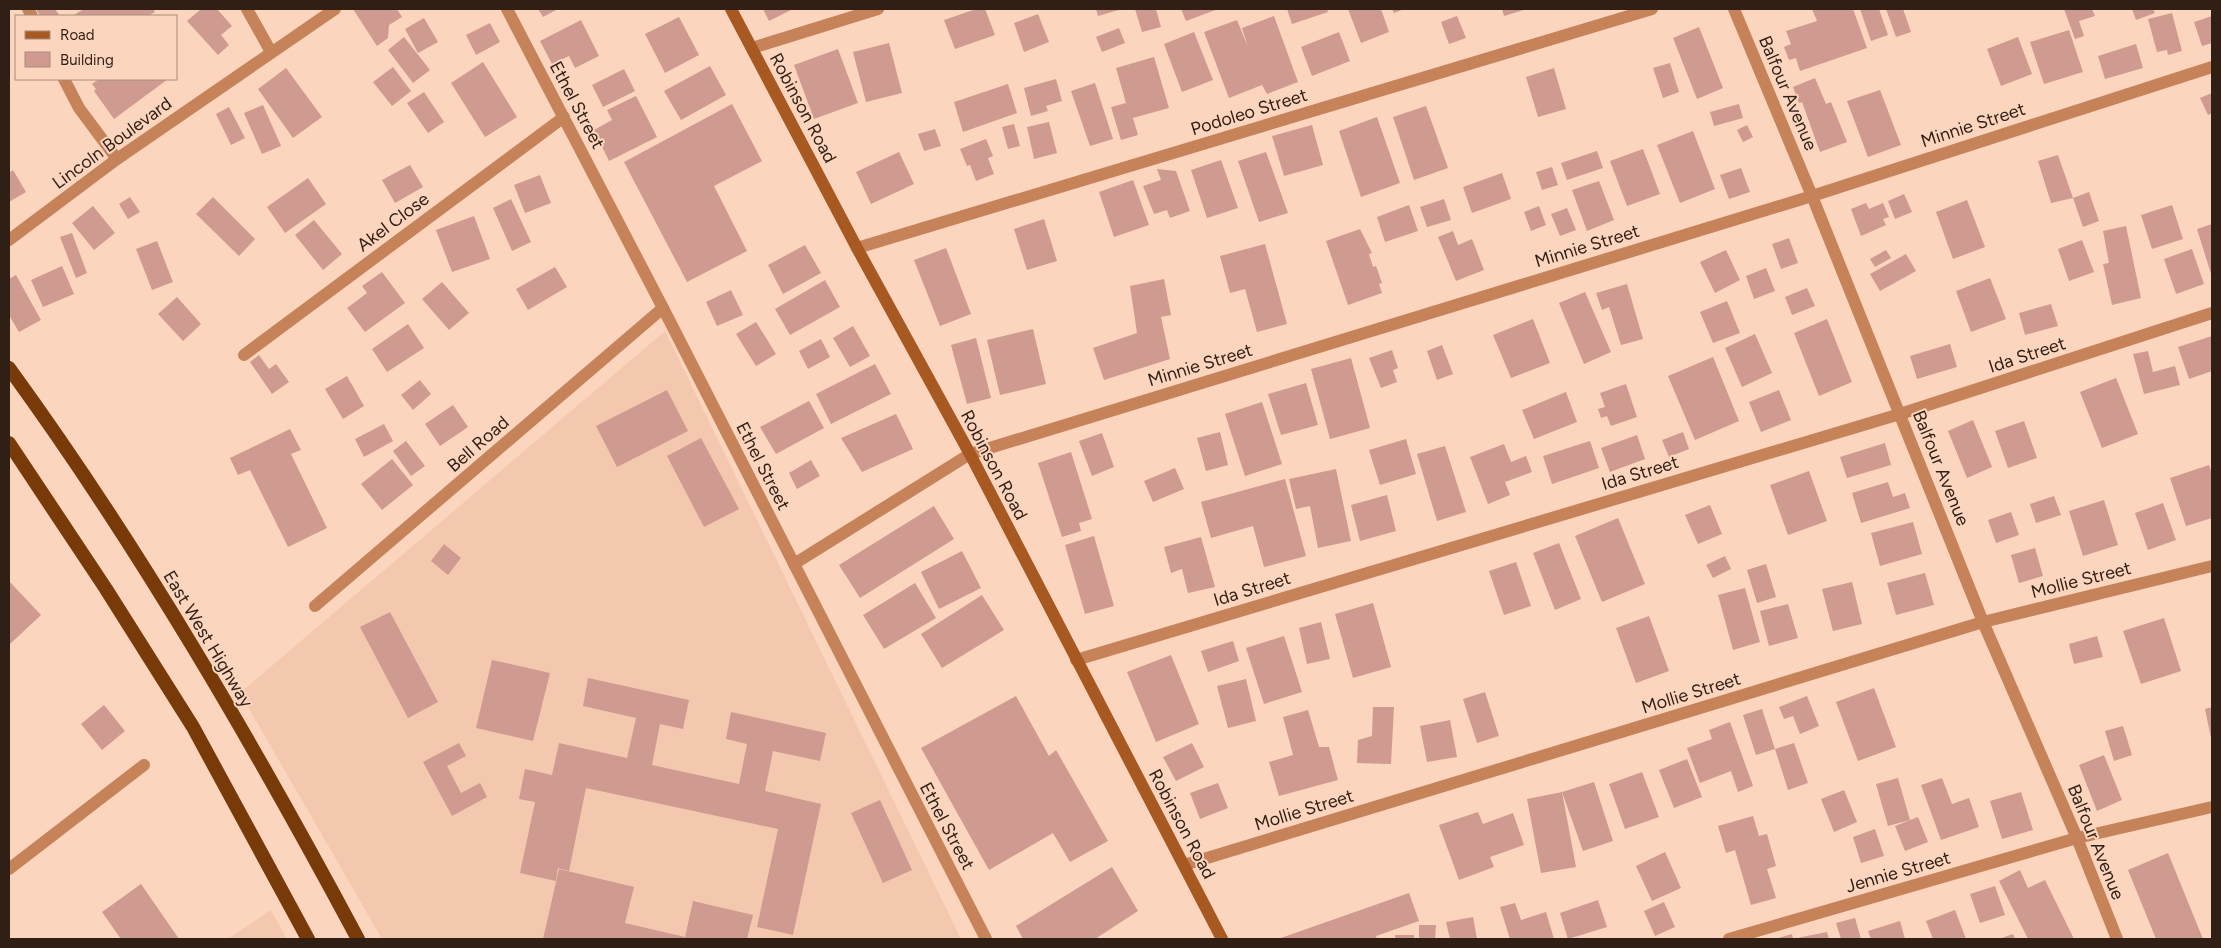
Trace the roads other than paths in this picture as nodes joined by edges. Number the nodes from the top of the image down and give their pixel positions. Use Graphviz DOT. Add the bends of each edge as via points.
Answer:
graph roads {
  1 [pos="247,9"];
  2 [pos="335,9"];
  3 [pos="507,9"];
  4 [pos="731,9"];
  5 [pos="878,9"];
  6 [pos="1652,9"];
  7 [pos="1734,9"];
  8 [pos="752,48"];
  9 [pos="271,52"];
  10 [pos="2212,67"];
  11 [pos="65,80"];
  12 [pos="564,117"];
  13 [pos="117,159"];
  14 [pos="1812,196"];
  15 [pos="9,240"];
  16 [pos="857,248"];
  17 [pos="663,308"];
  18 [pos="2212,313"];
  19 [pos="244,355"];
  20 [pos="9,368"];
  21 [pos="1900,414"];
  22 [pos="9,443"];
  23 [pos="970,454"];
  24 [pos="794,564"];
  25 [pos="2212,566"];
  26 [pos="315,606"];
  27 [pos="1983,622"];
  28 [pos="1076,660"];
  29 [pos="144,765"];
  30 [pos="2212,807"];
  31 [pos="2078,838"];
  32 [pos="1184,865"];
  33 [pos="9,869"];
  34 [pos="308,939"];
  35 [pos="358,939"];
  36 [pos="986,939"];
  37 [pos="1222,939"];
  38 [pos="1728,939"];
  39 [pos="2117,939"];
  1 -- 9 [label="street"];
  2 -- 9 [label="street, Lincoln Boulevard"];
  3 -- 12 [label="street, Ethel Street"];
  4 -- 8 [label="main road, Robinson Road"];
  5 -- 8 [label="street"];
  6 -- 16 [label="street, Podoleo Street"];
  7 -- 14 [label="street, Balfour Avenue"];
  8 -- 16 [label="main road, Robinson Road"];
  9 -- 13 [label="street, Lincoln Boulevard"];
  10 -- 14 [label="street, Minnie Street"];
  11 -- 13 [label="street" via="79,108"];
  12 -- 17 [label="street, Ethel Street"];
  12 -- 19 [label="street, Akel Close"];
  13 -- 15 [label="street, Lincoln Boulevard"];
  14 -- 21 [label="street, Balfour Avenue"];
  14 -- 23 [label="street, Minnie Street"];
  16 -- 23 [label="main road, Robinson Road"];
  17 -- 24 [label="street, Ethel Street"];
  17 -- 26 [label="street, Bell Road"];
  18 -- 21 [label="street, Ida Street"];
  20 -- 35 [label="highway, East West Highway" via="135,555 217,688"];
  21 -- 27 [label="street, Balfour Avenue"];
  21 -- 28 [label="street, Ida Street"];
  22 -- 34 [label="highway" via="193,727"];
  23 -- 24 [label="street, Minnie Street"];
  23 -- 28 [label="main road, Robinson Road"];
  24 -- 36 [label="street, Ethel Street"];
  25 -- 27 [label="street, Mollie Street"];
  27 -- 31 [label="street, Balfour Avenue"];
  27 -- 32 [label="street, Mollie Street"];
  28 -- 32 [label="main road, Robinson Road"];
  29 -- 33 [label="street"];
  30 -- 31 [label="street, Jennie Street"];
  31 -- 38 [label="street, Jennie Street"];
  31 -- 39 [label="street, Balfour Avenue"];
  32 -- 37 [label="main road, Robinson Road"];
}
